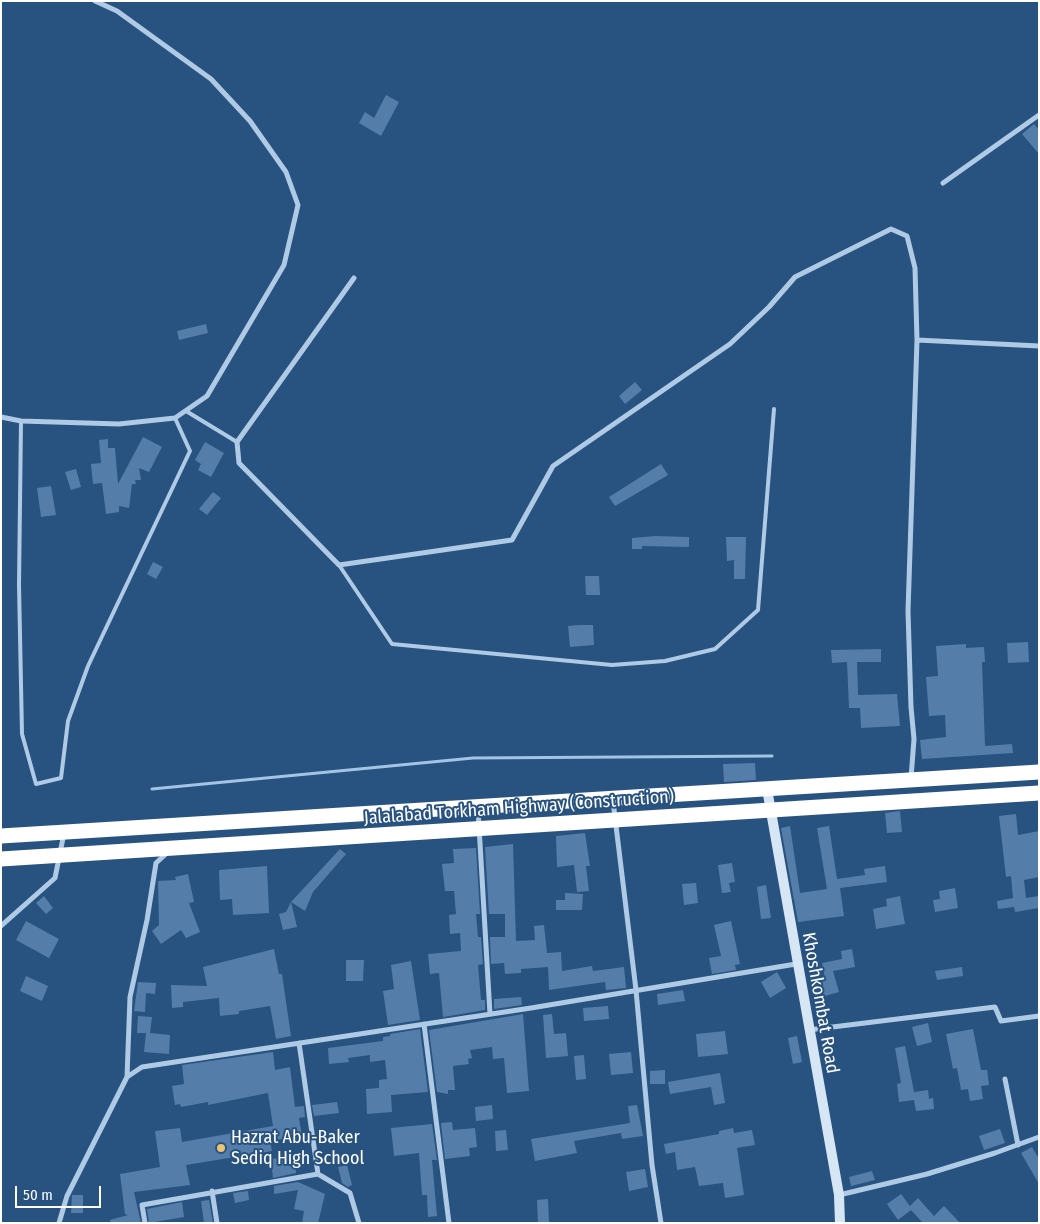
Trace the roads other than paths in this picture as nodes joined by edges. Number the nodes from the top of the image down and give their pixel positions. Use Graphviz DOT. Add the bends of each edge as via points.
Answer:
graph roads {
  1 [pos="95,1"];
  2 [pos="1039,115"];
  3 [pos="943,183"];
  4 [pos="354,278"];
  5 [pos="917,340"];
  6 [pos="1039,346"];
  7 [pos="774,409"];
  8 [pos="186,411"];
  9 [pos="1,417"];
  10 [pos="175,418"];
  11 [pos="21,421"];
  12 [pos="237,442"];
  13 [pos="339,565"];
  14 [pos="1039,772"];
  15 [pos="911,780"];
  16 [pos="767,789"];
  17 [pos="1039,793"];
  18 [pos="613,798"];
  19 [pos="477,806"];
  20 [pos="770,811"];
  21 [pos="616,820"];
  22 [pos="226,823"];
  23 [pos="480,829"];
  24 [pos="64,833"];
  25 [pos="1,836"];
  26 [pos="268,842"];
  27 [pos="172,848"];
  28 [pos="60,855"];
  29 [pos="1,859"];
  30 [pos="1,926"];
  31 [pos="796,964"];
  32 [pos="636,990"];
  33 [pos="490,1014"];
  34 [pos="1039,1016"];
  35 [pos="424,1024"];
  36 [pos="808,1030"];
  37 [pos="299,1043"];
  38 [pos="127,1077"];
  39 [pos="1005,1079"];
  40 [pos="1038,1138"];
  41 [pos="1018,1145"];
  42 [pos="318,1174"];
  43 [pos="212,1191"];
  44 [pos="838,1195"];
  45 [pos="60,1223"];
  46 [pos="144,1223"];
  47 [pos="217,1223"];
  48 [pos="359,1223"];
  49 [pos="449,1223"];
  50 [pos="661,1223"];
  51 [pos="840,1223"];
  1 -- 8 [label="street" via="117,11 211,79 250,120 286,172 298,205 284,265 206,396"];
  2 -- 3 [label="street"];
  4 -- 12 [label="street"];
  5 -- 6 [label="street"];
  5 -- 13 [label="street" via="915,268 907,236 891,228 795,277 730,344 553,466 512,540"];
  5 -- 15 [label="street" via="908,612 914,739"];
  7 -- 13 [label="lane" via="758,610 715,649 665,661 612,665 392,644"];
  8 -- 10 [label="street"];
  8 -- 12 [label="lane"];
  9 -- 11 [label="street"];
  10 -- 11 [label="street" via="118,424"];
  10 -- 11 [label="lane" via="190,451 88,666 68,721 61,778 36,784 22,734 19,585"];
  12 -- 13 [label="street" via="239,463"];
  14 -- 15 [label="highway"];
  15 -- 16 [label="highway"];
  16 -- 18 [label="highway"];
  16 -- 20 [label="street, Khoshkombat Road"];
  17 -- 20 [label="highway, Jalalabad Torkham Highway (Construction)"];
  18 -- 19 [label="highway"];
  18 -- 21 [label="street"];
  19 -- 22 [label="highway"];
  19 -- 23 [label="street"];
  20 -- 21 [label="highway, Jalalabad Torkham Highway (Construction)"];
  20 -- 31 [label="street, Khoshkombat Road"];
  21 -- 23 [label="highway, Jalalabad Torkham Highway (Construction)"];
  21 -- 32 [label="street"];
  22 -- 24 [label="highway"];
  22 -- 26 [label="highway"];
  23 -- 26 [label="highway, Jalalabad Torkham Highway (Construction)"];
  23 -- 33 [label="street"];
  24 -- 25 [label="highway"];
  24 -- 28 [label="street"];
  26 -- 27 [label="highway, Jalalabad Torkham Highway (Construction)"];
  27 -- 28 [label="highway, Jalalabad Torkham Highway (Construction)"];
  27 -- 38 [label="street" via="156,863 130,997"];
  28 -- 29 [label="highway, Jalalabad Torkham Highway (Construction)"];
  28 -- 30 [label="street" via="55,878"];
  31 -- 32 [label="street"];
  31 -- 36 [label="street, Khoshkombat Road"];
  32 -- 33 [label="street"];
  32 -- 50 [label="street" via="652,1165"];
  33 -- 35 [label="street"];
  34 -- 36 [label="street" via="1001,1021 995,1006"];
  35 -- 37 [label="street"];
  35 -- 49 [label="street"];
  36 -- 44 [label="street, Khoshkombat Road"];
  37 -- 38 [label="street" via="142,1067"];
  37 -- 42 [label="street"];
  38 -- 45 [label="street" via="67,1196"];
  39 -- 41 [label="street"];
  40 -- 41 [label="street"];
  41 -- 44 [label="street" via="927,1174"];
  42 -- 43 [label="street"];
  42 -- 48 [label="street" via="350,1194"];
  43 -- 46 [label="street" via="142,1205"];
  43 -- 47 [label="street"];
  44 -- 51 [label="street, Khoshkombat Road"];
}
